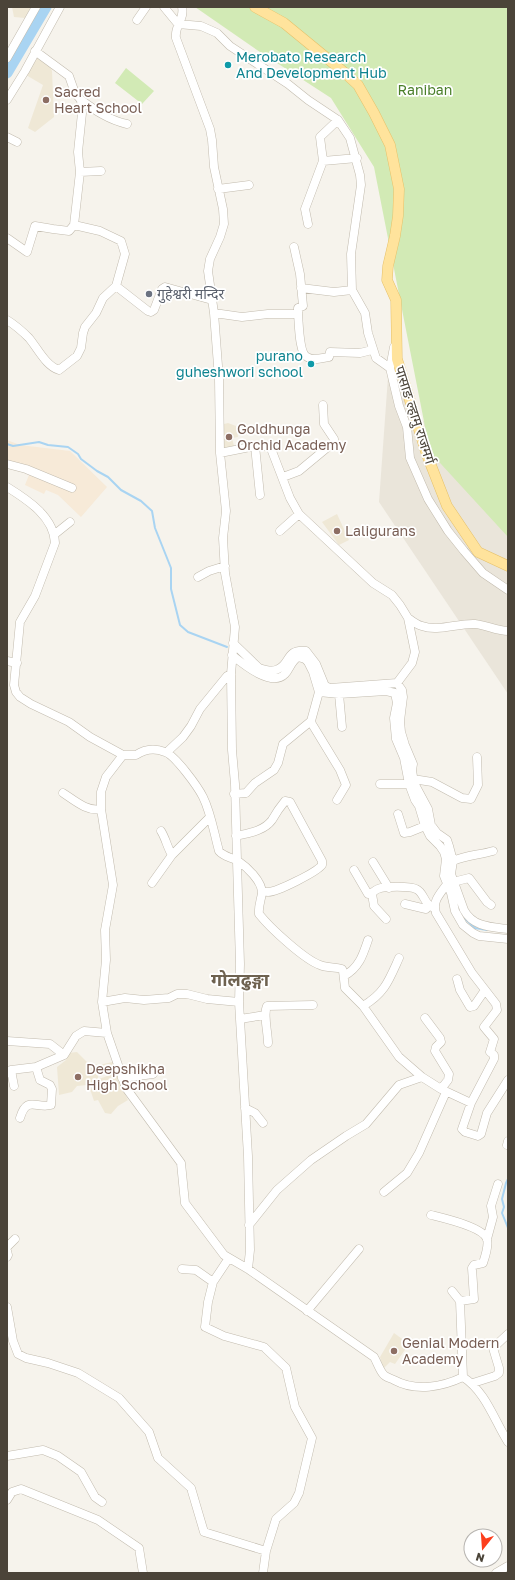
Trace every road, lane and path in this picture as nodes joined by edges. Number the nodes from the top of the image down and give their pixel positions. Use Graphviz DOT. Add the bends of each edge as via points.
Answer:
graph roads {
  1 [pos="36,7"];
  2 [pos="60,7"];
  3 [pos="146,7"];
  4 [pos="164,7"];
  5 [pos="182,7"];
  6 [pos="255,7"];
  7 [pos="137,20"];
  8 [pos="178,24"];
  9 [pos="35,51"];
  10 [pos="7,58"];
  11 [pos="7,100"];
  12 [pos="81,100"];
  13 [pos="338,120"];
  14 [pos="127,124"];
  15 [pos="7,137"];
  16 [pos="17,142"];
  17 [pos="357,158"];
  18 [pos="323,161"];
  19 [pos="101,171"];
  20 [pos="80,172"];
  21 [pos="249,185"];
  22 [pos="218,189"];
  23 [pos="308,224"];
  24 [pos="74,225"];
  25 [pos="7,238"];
  26 [pos="294,248"];
  27 [pos="116,286"];
  28 [pos="301,288"];
  29 [pos="352,290"];
  30 [pos="212,300"];
  31 [pos="214,313"];
  32 [pos="298,314"];
  33 [pos="7,320"];
  34 [pos="397,330"];
  35 [pos="372,350"];
  36 [pos="390,368"];
  37 [pos="323,405"];
  38 [pos="255,446"];
  39 [pos="220,453"];
  40 [pos="7,464"];
  41 [pos="283,477"];
  42 [pos="7,487"];
  43 [pos="72,488"];
  44 [pos="260,495"];
  45 [pos="299,514"];
  46 [pos="70,522"];
  47 [pos="280,530"];
  48 [pos="54,534"];
  49 [pos="225,566"];
  50 [pos="508,566"];
  51 [pos="198,577"];
  52 [pos="508,590"];
  53 [pos="408,618"];
  54 [pos="504,631"];
  55 [pos="508,635"];
  56 [pos="233,643"];
  57 [pos="232,655"];
  58 [pos="7,661"];
  59 [pos="17,663"];
  60 [pos="231,674"];
  61 [pos="397,684"];
  62 [pos="11,686"];
  63 [pos="319,692"];
  64 [pos="339,694"];
  65 [pos="311,721"];
  66 [pos="342,727"];
  67 [pos="167,752"];
  68 [pos="123,755"];
  69 [pos="477,757"];
  70 [pos="411,781"];
  71 [pos="380,784"];
  72 [pos="63,792"];
  73 [pos="234,794"];
  74 [pos="337,800"];
  75 [pos="101,809"];
  76 [pos="398,814"];
  77 [pos="210,817"];
  78 [pos="428,827"];
  79 [pos="161,831"];
  80 [pos="236,836"];
  81 [pos="494,851"];
  82 [pos="172,854"];
  83 [pos="238,861"];
  84 [pos="452,861"];
  85 [pos="373,862"];
  86 [pos="354,870"];
  87 [pos="152,883"];
  88 [pos="451,886"];
  89 [pos="389,888"];
  90 [pos="262,891"];
  91 [pos="372,894"];
  92 [pos="405,904"];
  93 [pos="491,905"];
  94 [pos="431,906"];
  95 [pos="386,920"];
  96 [pos="508,929"];
  97 [pos="508,938"];
  98 [pos="368,940"];
  99 [pos="399,958"];
  100 [pos="344,976"];
  101 [pos="457,979"];
  102 [pos="485,990"];
  103 [pos="102,1002"];
  104 [pos="239,1002"];
  105 [pos="313,1005"];
  106 [pos="363,1006"];
  107 [pos="265,1016"];
  108 [pos="424,1018"];
  109 [pos="240,1019"];
  110 [pos="107,1033"];
  111 [pos="7,1041"];
  112 [pos="268,1043"];
  113 [pos="64,1055"];
  114 [pos="36,1067"];
  115 [pos="9,1072"];
  116 [pos="153,1074"];
  117 [pos="422,1077"];
  118 [pos="122,1078"];
  119 [pos="508,1080"];
  120 [pos="14,1086"];
  121 [pos="443,1091"];
  122 [pos="471,1103"];
  123 [pos="245,1108"];
  124 [pos="20,1118"];
  125 [pos="263,1123"];
  126 [pos="498,1184"];
  127 [pos="384,1192"];
  128 [pos="431,1215"];
  129 [pos="248,1225"];
  130 [pos="15,1238"];
  131 [pos="487,1239"];
  132 [pos="7,1248"];
  133 [pos="359,1249"];
  134 [pos="7,1251"];
  135 [pos="7,1257"];
  136 [pos="229,1258"];
  137 [pos="182,1269"];
  138 [pos="248,1269"];
  139 [pos="213,1282"];
  140 [pos="452,1291"];
  141 [pos="460,1301"];
  142 [pos="7,1307"];
  143 [pos="307,1311"];
  144 [pos="508,1334"];
  145 [pos="463,1377"];
  146 [pos="473,1383"];
  147 [pos="508,1442"];
  148 [pos="7,1456"];
  149 [pos="7,1500"];
  150 [pos="102,1502"];
  151 [pos="266,1551"];
  152 [pos="508,1566"];
  153 [pos="143,1573"];
  154 [pos="263,1573"];
  155 [pos="496,1573"];
  1 -- 10 [label="street"];
  2 -- 9 [label="street"];
  3 -- 7 [label="street"];
  4 -- 8 [label="street"];
  5 -- 8 [label="street" via="183,16"];
  6 -- 34 [label="main road, पासाङ ल्हामु राजमर्ग" via="284,23 358,85 390,145 399,189 396,236 387,280 396,300"];
  8 -- 13 [label="street" via="201,26 217,33 230,46"];
  8 -- 22 [label="street" via="176,38 210,129"];
  9 -- 11 [label="street"];
  9 -- 12 [label="street" via="69,76 75,93"];
  12 -- 14 [label="street" via="104,116"];
  12 -- 20 [label="street" via="78,152"];
  13 -- 17 [label="street" via="350,138"];
  13 -- 18 [label="street" via="320,137"];
  15 -- 16 [label="street"];
  17 -- 18 [label="street"];
  17 -- 29 [label="street" via="361,185 351,254"];
  18 -- 23 [label="street" via="306,209"];
  19 -- 20 [label="street"];
  20 -- 24 [label="street"];
  21 -- 22 [label="street"];
  22 -- 30 [label="street" via="224,224 208,271"];
  24 -- 25 [label="street" via="69,230 35,226 27,252"];
  24 -- 27 [label="street" via="100,231 121,241 125,254"];
  26 -- 28 [label="street"];
  27 -- 30 [label="street" via="150,312 155,309 165,287"];
  27 -- 33 [label="street" via="103,298 85,327 77,356 59,370"];
  28 -- 29 [label="street" via="334,292"];
  28 -- 32 [label="street" via="303,306 298,308"];
  29 -- 35 [label="street" via="364,313"];
  30 -- 31 [label="street"];
  31 -- 32 [label="street" via="242,317"];
  31 -- 39 [label="street" via="219,379"];
  32 -- 35 [label="street" via="302,351 306,357 329,358 330,352 360,353"];
  34 -- 36 [label="street"];
  34 -- 50 [label="main road, पासाङ ल्हामु राजमर्ग" via="397,359 427,455 447,506 478,552"];
  35 -- 36 [label="street" via="376,358"];
  36 -- 52 [label="street" via="407,428 410,458 428,499 464,551 484,573"];
  37 -- 41 [label="street" via="324,424 334,442 299,471"];
  38 -- 39 [label="street"];
  38 -- 41 [label="street" via="270,446"];
  38 -- 44 [label="street"];
  39 -- 49 [label="street" via="226,511 223,538"];
  40 -- 43 [label="street"];
  41 -- 45 [label="street"];
  42 -- 48 [label="street" via="32,504 53,528"];
  45 -- 47 [label="street"];
  45 -- 53 [label="street" via="373,583 392,595"];
  46 -- 48 [label="street"];
  48 -- 59 [label="street" via="55,543 35,596 20,622"];
  49 -- 51 [label="street"];
  49 -- 56 [label="street" via="234,618"];
  53 -- 54 [label="street" via="432,628 467,624"];
  53 -- 61 [label="street" via="415,652 412,663"];
  54 -- 55 [label="street"];
  56 -- 57 [label="street"];
  56 -- 61 [label="street" via="263,669 280,669 294,652 306,651 316,664 326,687"];
  57 -- 60 [label="street"];
  57 -- 63 [label="street" via="253,671 271,678 281,677 296,658 304,658 313,672"];
  58 -- 59 [label="street"];
  59 -- 62 [label="street"];
  60 -- 67 [label="street" via="200,709 182,737"];
  60 -- 73 [label="street"];
  61 -- 70 [label="street" via="402,690 403,697 401,732 413,764"];
  62 -- 68 [label="street" via="20,697 31,704 69,722"];
  63 -- 64 [label="street"];
  63 -- 65 [label="street"];
  64 -- 66 [label="street"];
  64 -- 70 [label="street" via="386,691 395,693 395,734"];
  65 -- 73 [label="street" via="283,744 274,770 255,783 246,793"];
  65 -- 74 [label="street" via="346,785"];
  67 -- 68 [label="street" via="154,749 143,750 136,755"];
  67 -- 77 [label="street" via="194,781 204,798"];
  68 -- 75 [label="street" via="102,784"];
  69 -- 70 [label="street" via="478,785 471,800 432,782"];
  70 -- 71 [label="street"];
  70 -- 78 [label="street" via="415,800"];
  72 -- 75 [label="street" via="89,808"];
  73 -- 80 [label="street"];
  75 -- 103 [label="street" via="113,885 105,930 106,960"];
  76 -- 78 [label="street" via="404,833"];
  77 -- 82 [label="street"];
  77 -- 83 [label="street" via="219,851 222,855"];
  78 -- 84 [label="street" via="446,840 452,852"];
  78 -- 88 [label="street" via="430,836 444,852 444,876"];
  79 -- 82 [label="street"];
  80 -- 83 [label="street"];
  80 -- 90 [label="street" via="261,829 287,800 322,861 321,868 280,889"];
  81 -- 84 [label="street"];
  82 -- 87 [label="street"];
  83 -- 90 [label="street" via="257,880"];
  83 -- 104 [label="street"];
  84 -- 88 [label="street"];
  85 -- 89 [label="street"];
  86 -- 91 [label="street" via="368,894"];
  88 -- 93 [label="street" via="470,878"];
  88 -- 94 [label="street" via="438,896"];
  88 -- 96 [label="street" via="466,914 477,924"];
  88 -- 97 [label="street" via="455,911 463,925 479,936"];
  89 -- 91 [label="street" via="379,888"];
  89 -- 94 [label="street" via="418,889"];
  90 -- 100 [label="street" via="258,914 264,921 315,963 342,969"];
  91 -- 95 [label="street" via="374,906"];
  92 -- 94 [label="street" via="426,909"];
  94 -- 102 [label="street"];
  98 -- 100 [label="street" via="364,955 355,968"];
  99 -- 106 [label="street" via="379,995"];
  100 -- 106 [label="street" via="345,988"];
  101 -- 102 [label="street" via="460,990 470,1006 474,1006"];
  102 -- 122 [label="street" via="496,1004 497,1010 484,1027 494,1039 490,1052 495,1057"];
  103 -- 104 [label="street" via="125,998 169,998 177,994 187,994"];
  103 -- 110 [label="street"];
  104 -- 109 [label="street"];
  105 -- 107 [label="street" via="269,1005 265,1008"];
  106 -- 117 [label="street" via="399,1057"];
  107 -- 109 [label="street"];
  107 -- 112 [label="street"];
  108 -- 121 [label="street" via="440,1038 441,1042 434,1051 449,1074"];
  109 -- 123 [label="street"];
  110 -- 113 [label="street" via="84,1031 76,1036"];
  110 -- 118 [label="street"];
  111 -- 113 [label="street" via="50,1044"];
  113 -- 114 [label="street"];
  114 -- 115 [label="street"];
  114 -- 124 [label="street" via="40,1080 52,1089 52,1105 29,1104 25,1106"];
  115 -- 120 [label="street"];
  116 -- 118 [label="street"];
  117 -- 121 [label="street"];
  117 -- 129 [label="street" via="399,1085 366,1124 311,1160 277,1190"];
  118 -- 136 [label="street" via="126,1088 182,1163 185,1203 224,1255"];
  119 -- 122 [label="street" via="487,1113 481,1134 478,1136 462,1129"];
  121 -- 122 [label="street"];
  121 -- 127 [label="street" via="419,1153 407,1173"];
  123 -- 125 [label="street" via="255,1113"];
  123 -- 129 [label="street"];
  126 -- 131 [label="street"];
  128 -- 131 [label="street" via="461,1223 483,1234"];
  129 -- 138 [label="street"];
  130 -- 132 [label="street"];
  131 -- 141 [label="street" via="483,1263 472,1268 474,1299"];
  133 -- 143 [label="street"];
  134 -- 135 [label="street"];
  136 -- 138 [label="street"];
  136 -- 139 [label="street"];
  137 -- 139 [label="street" via="196,1270"];
  138 -- 143 [label="street"];
  139 -- 151 [label="street" via="205,1327 224,1336 264,1347 286,1368 295,1407 312,1438 299,1493 294,1503 276,1519"];
  140 -- 141 [label="street"];
  141 -- 145 [label="street"];
  142 -- 151 [label="street" via="18,1354 78,1373 119,1398 148,1432 158,1458 191,1488 204,1532"];
  143 -- 145 [label="street" via="374,1357 384,1375 398,1382 417,1387 436,1387"];
  144 -- 146 [label="street" via="493,1348 499,1373"];
  145 -- 146 [label="street"];
  146 -- 147 [label="street"];
  148 -- 150 [label="street" via="43,1450 58,1456 81,1472 92,1492"];
  149 -- 153 [label="street" via="12,1492 21,1489 98,1520 139,1548"];
  151 -- 154 [label="street"];
  152 -- 155 [label="street"];
}
